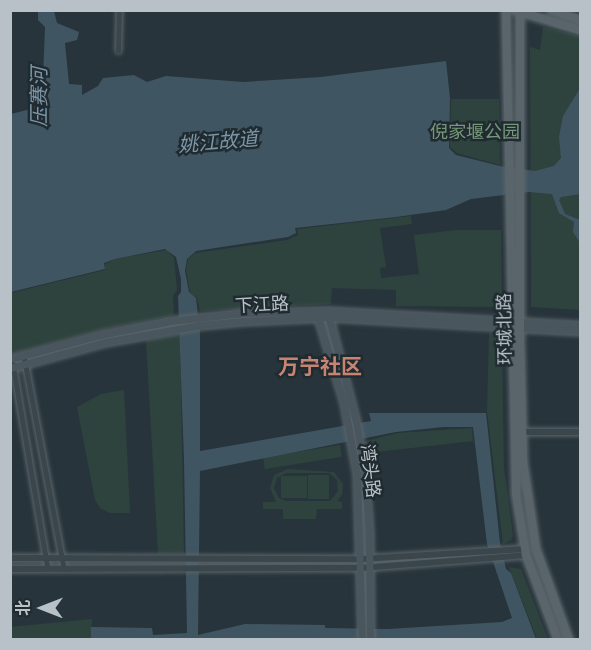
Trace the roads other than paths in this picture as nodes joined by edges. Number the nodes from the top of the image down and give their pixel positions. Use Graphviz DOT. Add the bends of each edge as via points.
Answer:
graph roads {
  1 [pos="119,10"];
  2 [pos="506,10"];
  3 [pos="551,10"];
  4 [pos="518,12"];
  5 [pos="580,20"];
  6 [pos="580,30"];
  7 [pos="118,51"];
  8 [pos="507,56"];
  9 [pos="519,56"];
  10 [pos="317,314"];
  11 [pos="328,314"];
  12 [pos="516,325"];
  13 [pos="580,325"];
  14 [pos="580,330"];
  15 [pos="11,359"];
  16 [pos="25,360"];
  17 [pos="12,368"];
  18 [pos="352,422"];
  19 [pos="522,432"];
  20 [pos="580,432"];
  21 [pos="356,443"];
  22 [pos="525,552"];
  23 [pos="10,558"];
  24 [pos="46,558"];
  25 [pos="63,558"];
  26 [pos="82,558"];
  27 [pos="370,558"];
  28 [pos="361,559"];
  29 [pos="370,567"];
  30 [pos="10,568"];
  31 [pos="48,568"];
  32 [pos="64,568"];
  33 [pos="82,568"];
  34 [pos="361,568"];
  35 [pos="366,627"];
  36 [pos="362,639"];
  37 [pos="370,639"];
  38 [pos="558,639"];
  39 [pos="569,639"];
  1 -- 7 [label="street"];
  2 -- 8 [label="main road, 环城北路"];
  3 -- 5 [label="main road"];
  4 -- 6 [label="main road"];
  4 -- 9 [label="main road, 环城北路"];
  8 -- 9 [label="street"];
  8 -- 12 [label="main road, 环城北路"];
  9 -- 12 [label="main road, 环城北路"];
  10 -- 11 [label="main road, 下江路"];
  10 -- 16 [label="main road, 下江路" via="200,321 100,335"];
  10 -- 18 [label="main road, 湾头路"];
  11 -- 12 [label="main road, 下江路"];
  11 -- 18 [label="main road, 湾头路"];
  12 -- 13 [label="main road"];
  12 -- 14 [label="main road"];
  12 -- 19 [label="main road, 环城北路"];
  12 -- 22 [label="main road, 环城北路" via="513,461"];
  15 -- 16 [label="main road, 下江路"];
  15 -- 17 [label="street"];
  16 -- 17 [label="main road, 下江路"];
  16 -- 25 [label="street"];
  17 -- 24 [label="street"];
  18 -- 21 [label="main road, 湾头路"];
  19 -- 20 [label="street"];
  19 -- 39 [label="main road, 环城北路" via="532,536"];
  21 -- 27 [label="main road, 湾头路" via="367,492"];
  21 -- 28 [label="main road, 湾头路"];
  22 -- 27 [label="street"];
  22 -- 29 [label="street"];
  22 -- 38 [label="main road, 环城北路"];
  23 -- 24 [label="street"];
  24 -- 25 [label="street"];
  24 -- 31 [label="street"];
  25 -- 26 [label="street"];
  25 -- 32 [label="street"];
  26 -- 28 [label="street"];
  26 -- 33 [label="street"];
  27 -- 28 [label="street"];
  27 -- 29 [label="main road, 湾头路"];
  28 -- 34 [label="main road, 湾头路"];
  29 -- 34 [label="street"];
  29 -- 35 [label="main road, 湾头路"];
  30 -- 31 [label="street"];
  31 -- 32 [label="street"];
  32 -- 33 [label="street"];
  33 -- 34 [label="street"];
  34 -- 35 [label="main road, 湾头路"];
  35 -- 36 [label="main road, 湾头路"];
  35 -- 37 [label="main road, 湾头路"];
}
